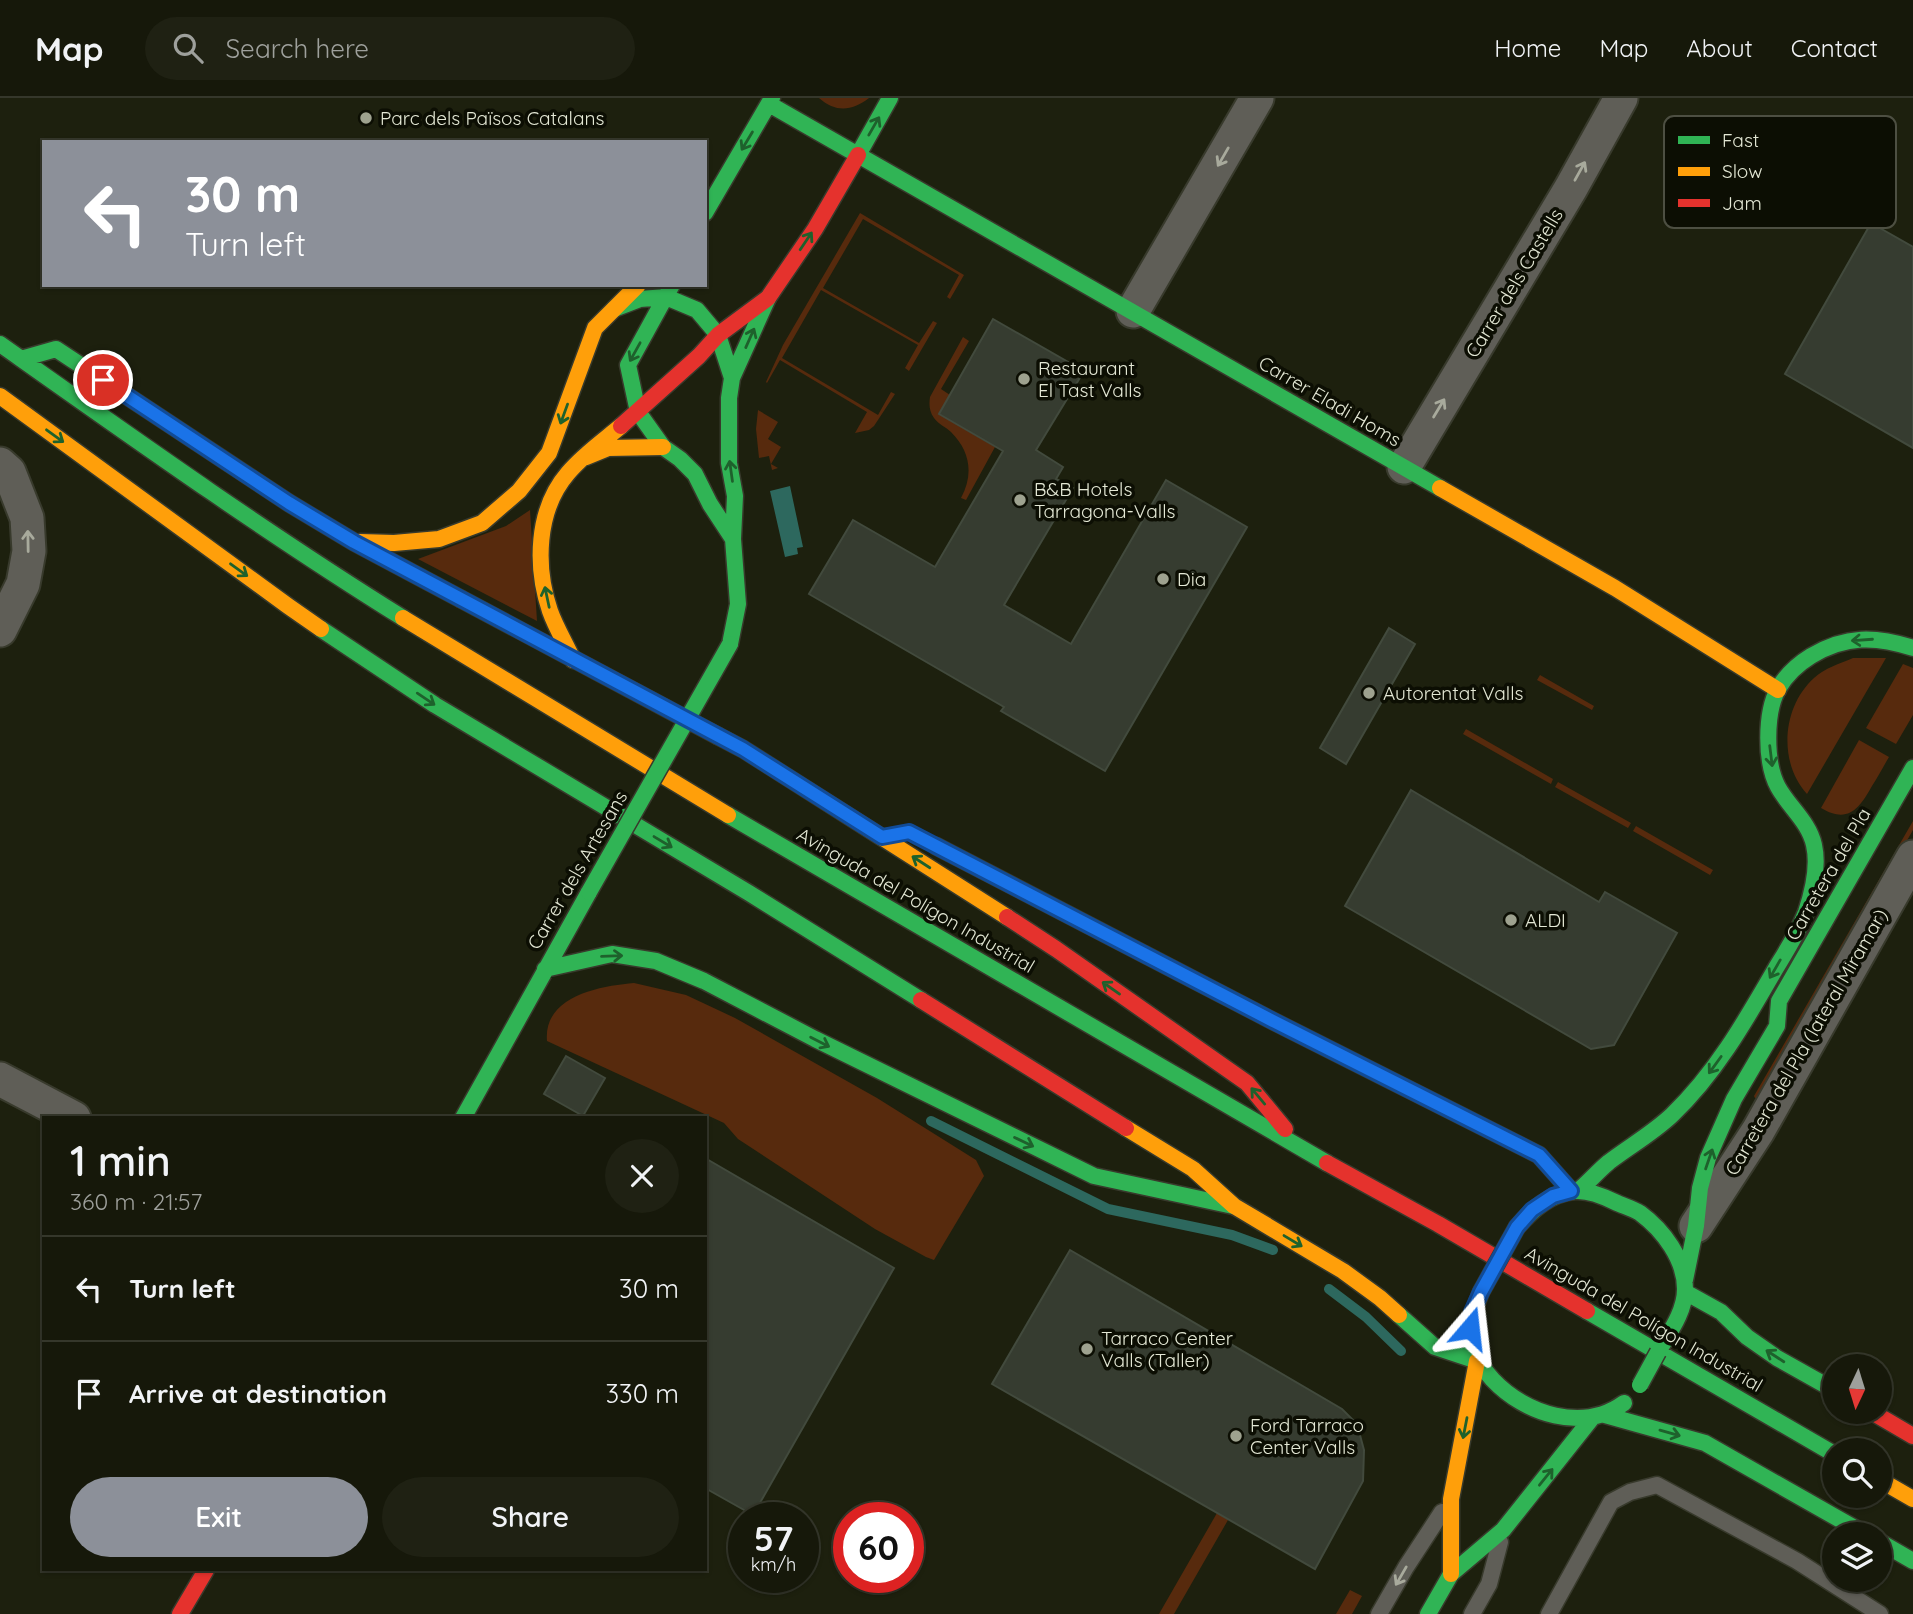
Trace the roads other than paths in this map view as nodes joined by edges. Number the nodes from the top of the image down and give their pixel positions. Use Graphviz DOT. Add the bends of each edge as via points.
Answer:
graph roads {
  1 [pos="890,98"];
  2 [pos="1257,98"];
  3 [pos="1621,98"];
  4 [pos="771,101"];
  5 [pos="858,155"];
  6 [pos="707,210"];
  7 [pos="636,287"];
  8 [pos="669,291"];
  9 [pos="768,298"];
  10 [pos="614,309"];
  11 [pos="1133,312"];
  12 [pos="718,335"];
  13 [pos="0,344"];
  14 [pos="21,359"];
  15 [pos="732,378"];
  16 [pos="0,396"];
  17 [pos="638,412"];
  18 [pos="663,447"];
  19 [pos="581,459"];
  20 [pos="0,464"];
  21 [pos="1404,467"];
  22 [pos="733,539"];
  23 [pos="354,542"];
  24 [pos="0,630"];
  25 [pos="1913,649"];
  26 [pos="573,660"];
  27 [pos="1778,690"];
  28 [pos="1913,768"];
  29 [pos="882,837"];
  30 [pos="1913,857"];
  31 [pos="545,969"];
  32 [pos="1779,1000"];
  33 [pos="1753,1009"];
  34 [pos="0,1079"];
  35 [pos="70,1116"];
  36 [pos="464,1116"];
  37 [pos="1302,1149"];
  38 [pos="1574,1191"];
  39 [pos="1234,1206"];
  40 [pos="1696,1226"];
  41 [pos="1685,1286"];
  42 [pos="1477,1361"];
  43 [pos="1822,1383"];
  44 [pos="1598,1416"];
  45 [pos="1892,1424"];
  46 [pos="1913,1436"];
  47 [pos="1822,1447"];
  48 [pos="1892,1487"];
  49 [pos="1451,1499"];
  50 [pos="1913,1499"];
  51 [pos="1844,1522"];
  52 [pos="1503,1530"];
  53 [pos="1892,1549"];
  54 [pos="1913,1561"];
  55 [pos="205,1571"];
  56 [pos="1451,1574"];
  57 [pos="180,1614"];
  58 [pos="1379,1614"];
  59 [pos="1428,1614"];
  60 [pos="1472,1614"];
  61 [pos="1549,1614"];
  62 [pos="1880,1614"];
  5 -- 1 [label="main road, one-way"];
  2 -- 11 [label="street, one-way"];
  21 -- 3 [label="street, Carrer dels Castells, one-way"];
  4 -- 5 [label="main road, Carrer Eladi Homs"];
  4 -- 6 [label="main road, one-way"];
  9 -- 5 [label="main road, one-way"];
  5 -- 11 [label="main road, Carrer Eladi Homs"];
  7 -- 10 [label="main road"];
  8 -- 10 [label="main road"];
  8 -- 12 [label="main road" via="697,310"];
  8 -- 17 [label="main road, one-way" via="628,365"];
  9 -- 12 [label="main road"];
  15 -- 9 [label="main road, one-way"];
  10 -- 23 [label="main road, one-way" via="595,328 549,453 519,491 482,523 439,540"];
  11 -- 21 [label="main road, Carrer Eladi Homs"];
  12 -- 15 [label="main road"];
  12 -- 17 [label="main road"];
  13 -- 14 [label="main road, Avinguda del Polígon Industrial"];
  14 -- 23 [label="main road" via="56,349"];
  14 -- 37 [label="main road, Avinguda del Polígon Industrial" via="360,591 737,821"];
  22 -- 15 [label="main road, Carrer dels Artesans, one-way" via="735,496 729,463"];
  16 -- 39 [label="main road, one-way" via="288,606 435,705 749,893 1193,1169"];
  17 -- 18 [label="main road"];
  17 -- 19 [label="main road"];
  18 -- 19 [label="main road" via="608,448"];
  18 -- 22 [label="main road" via="695,474"];
  26 -- 19 [label="main road, one-way" via="550,611 541,569 542,530 550,502"];
  24 -- 20 [label="street, one-way" via="23,584 29,551 27,518 9,472"];
  21 -- 27 [label="main road, Carrer Eladi Homs" via="1615,588"];
  22 -- 31 [label="main road, Carrer dels Artesans, bridge" via="738,604 730,644"];
  23 -- 26 [label="main road"];
  25 -- 27 [label="main road, one-way" via="1872,639 1847,641 1807,659"];
  26 -- 29 [label="main road" via="743,749"];
  27 -- 33 [label="main road, one-way" via="1769,727 1769,757 1785,798 1810,832 1816,868 1801,924"];
  28 -- 32 [label="main road, Carretera del Pla"];
  37 -- 29 [label="main road, one-way" via="1247,1083 1056,949"];
  29 -- 38 [label="main road" via="915,835 1539,1155"];
  30 -- 40 [label="street, Carretera del Pla (lateral Miramar)" via="1758,1130"];
  31 -- 36 [label="main road, Carrer dels Artesans"];
  31 -- 39 [label="main road, one-way" via="612,954 656,961 1094,1176"];
  32 -- 33 [label="main road"];
  40 -- 32 [label="main road, Carretera del Pla, one-way" via="1708,1158 1734,1099 1777,1026"];
  33 -- 38 [label="main road, one-way" via="1680,1107"];
  34 -- 35 [label="street"];
  37 -- 47 [label="main road, Avinguda del Polígon Industrial"];
  38 -- 41 [label="main road" via="1602,1194 1639,1213 1668,1242"];
  38 -- 42 [label="main road, bridge" via="1553,1196 1517,1227 1472,1312 1470,1328"];
  39 -- 42 [label="main road, one-way" via="1343,1271 1435,1347"];
  40 -- 41 [label="main road, Carretera del Pla"];
  43 -- 41 [label="main road, one-way" via="1746,1336"];
  41 -- 44 [label="main road, bridge" via="1677,1320 1640,1385 1619,1408"];
  42 -- 44 [label="main road" via="1498,1387 1525,1406 1546,1413"];
  42 -- 49 [label="main road, one-way"];
  44 -- 51 [label="main road, one-way" via="1705,1443"];
  52 -- 44 [label="main road, one-way"];
  45 -- 46 [label="main road"];
  48 -- 50 [label="main road"];
  49 -- 56 [label="main road"];
  49 -- 58 [label="lane, one-way"];
  52 -- 56 [label="main road"];
  52 -- 60 [label="lane" via="1489,1584"];
  53 -- 54 [label="main road"];
  55 -- 57 [label="main road"];
  56 -- 59 [label="main road"];
  61 -- 62 [label="lane" via="1611,1503 1657,1485 1797,1561"];
}
